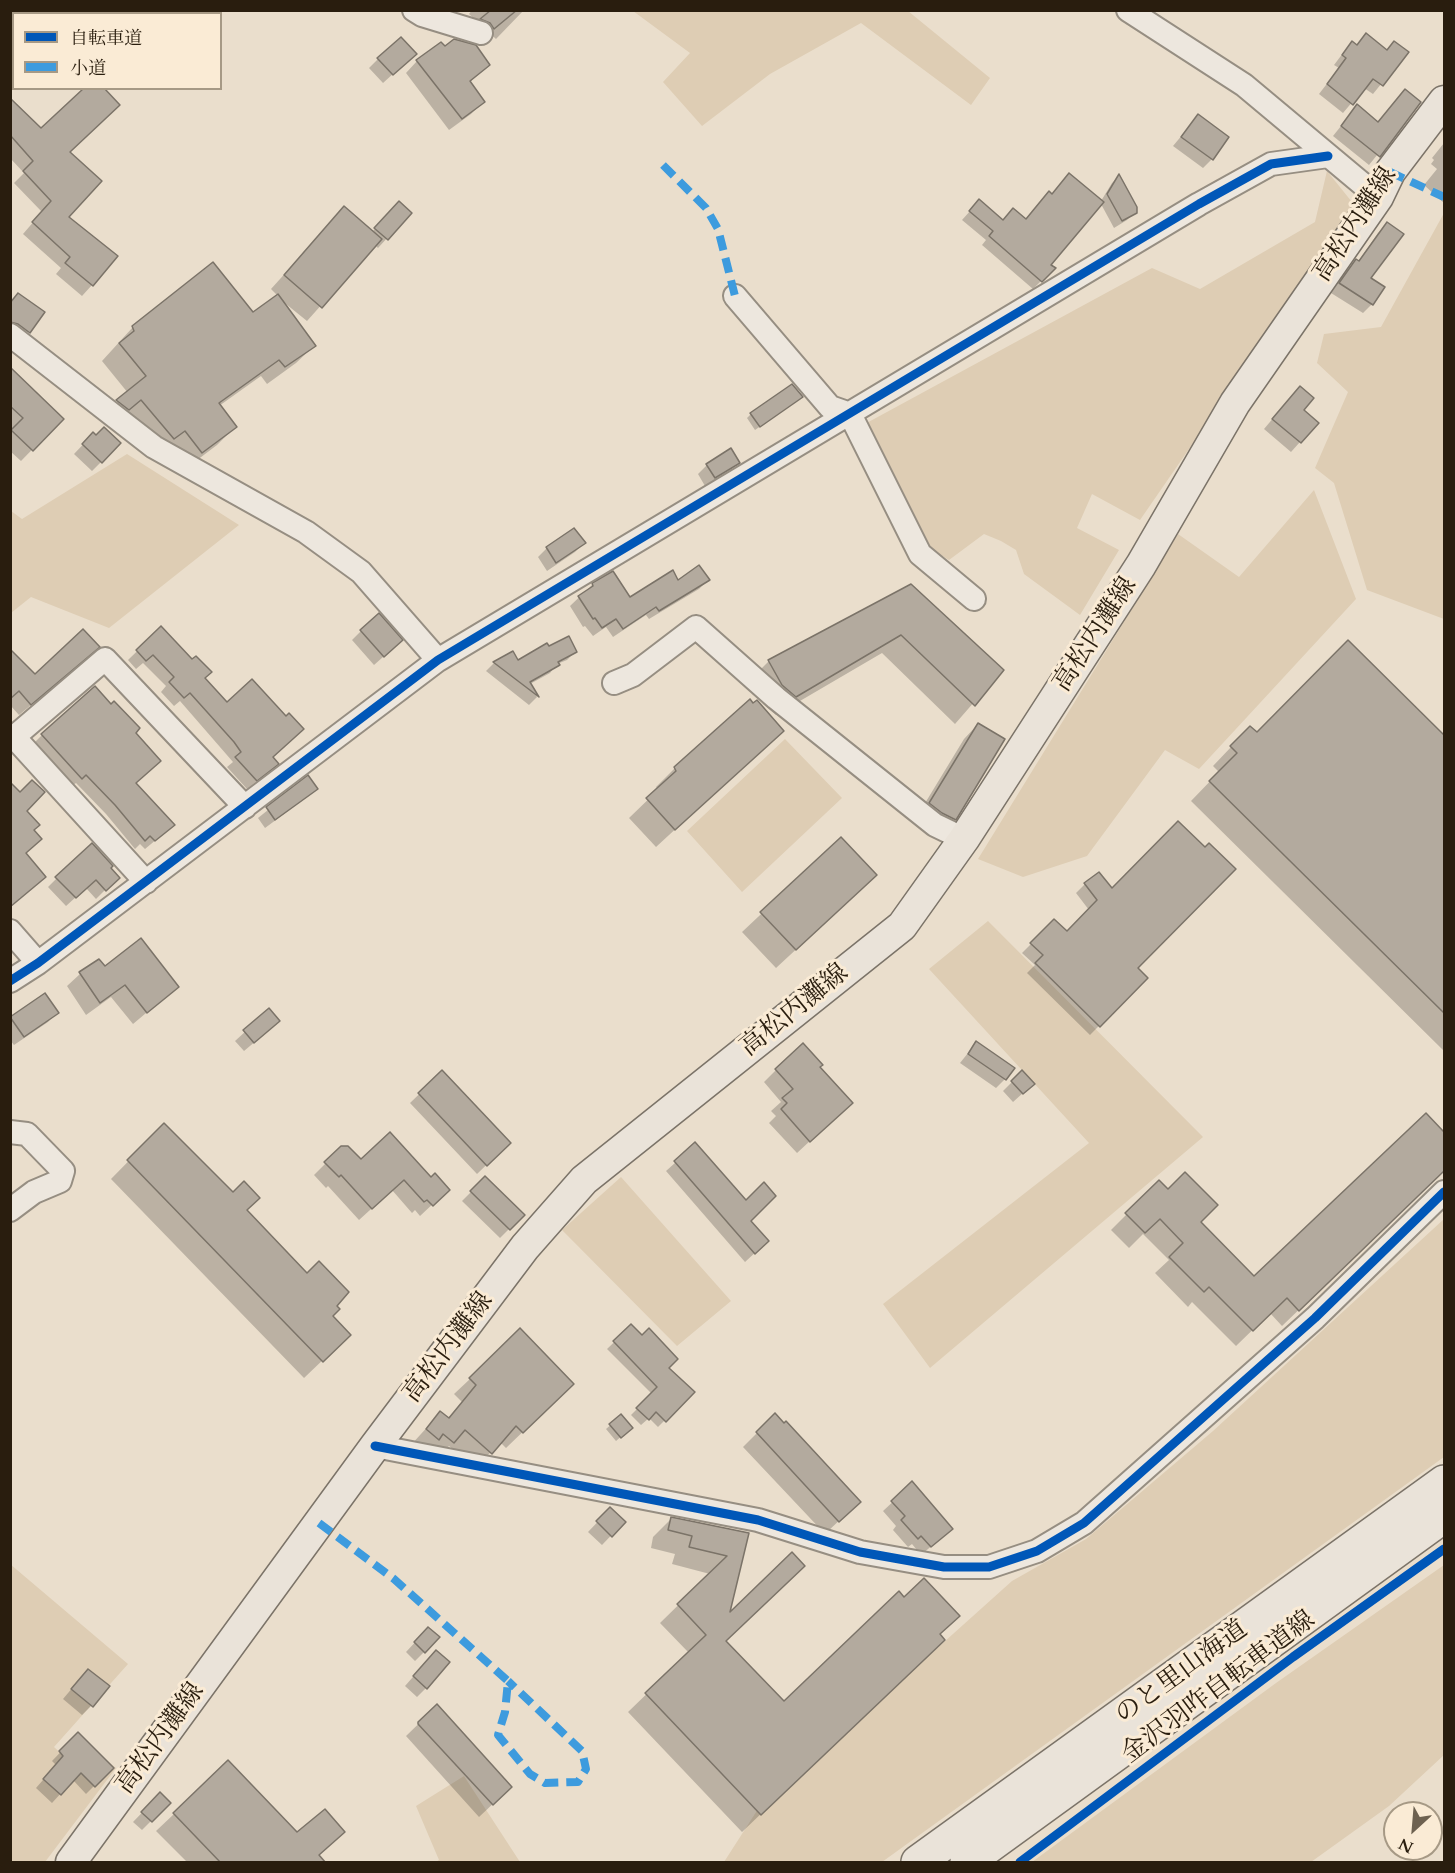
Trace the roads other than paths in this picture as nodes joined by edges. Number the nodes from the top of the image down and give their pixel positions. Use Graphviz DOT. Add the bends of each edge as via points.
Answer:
graph roads {
  1 [pos="414,10"];
  2 [pos="1128,10"];
  3 [pos="481,33"];
  4 [pos="1444,101"];
  5 [pos="1328,156"];
  6 [pos="1378,197"];
  7 [pos="735,296"];
  8 [pos="10,334"];
  9 [pos="850,414"];
  10 [pos="974,599"];
  11 [pos="438,660"];
  12 [pos="614,683"];
  13 [pos="245,807"];
  14 [pos="964,839"];
  15 [pos="146,882"];
  16 [pos="10,931"];
  17 [pos="38,963"];
  18 [pos="10,981"];
  19 [pos="10,1132"];
  20 [pos="1444,1192"];
  21 [pos="10,1210"];
  22 [pos="375,1446"];
  23 [pos="1444,1482"];
  24 [pos="1444,1516"];
  25 [pos="71,1863"];
  26 [pos="918,1863"];
  27 [pos="967,1863"];
  1 -- 3 [label="street"];
  2 -- 5 [label="street" via="1244,85"];
  4 -- 6 [label="main road, 高松内灘線" via="1390,172"];
  5 -- 6 [label="street"];
  5 -- 9 [label="street" via="1271,164"];
  6 -- 14 [label="main road, 高松内灘線" via="1235,403 1142,565"];
  7 -- 9 [label="street" via="830,406"];
  8 -- 11 [label="street" via="154,447 306,532 361,572"];
  9 -- 10 [label="street" via="920,554"];
  9 -- 11 [label="street"];
  11 -- 13 [label="street"];
  12 -- 14 [label="street" via="633,675 696,627 776,698 935,825"];
  13 -- 15 [label="street"];
  13 -- 15 [label="street" via="105,659 14,737"];
  14 -- 22 [label="main road, 高松内灘線" via="902,926 584,1180 525,1247"];
  15 -- 17 [label="street"];
  16 -- 17 [label="street"];
  17 -- 18 [label="street"];
  19 -- 21 [label="street" via="27,1134 63,1171 60,1181 34,1191"];
  20 -- 22 [label="street" via="1315,1318 1084,1524 1037,1551 989,1567 944,1567 860,1552 758,1520"];
  22 -- 25 [label="main road, 高松内灘線"];
  23 -- 26 [label="highway, のと里山海道"];
  24 -- 27 [label="highway, のと里山海道"];
}
